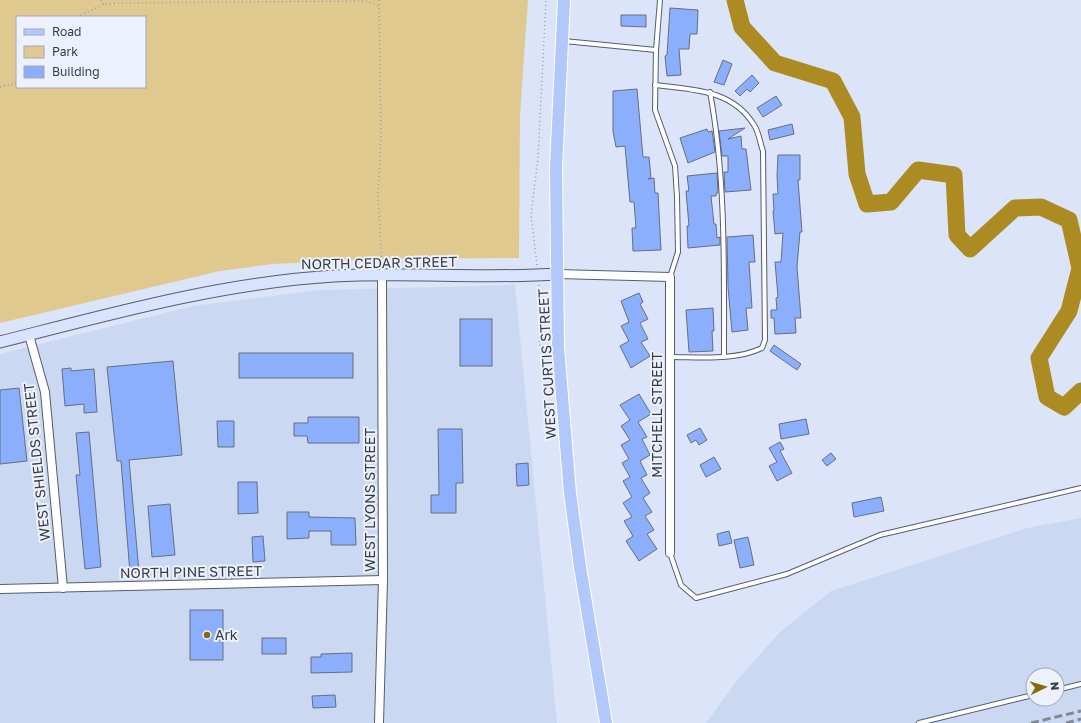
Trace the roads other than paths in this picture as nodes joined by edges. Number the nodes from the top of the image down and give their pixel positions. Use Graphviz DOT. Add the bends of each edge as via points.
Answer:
graph roads {
  1 [pos="564,0"];
  2 [pos="660,0"];
  3 [pos="561,40"];
  4 [pos="656,50"];
  5 [pos="655,85"];
  6 [pos="710,92"];
  7 [pos="558,274"];
  8 [pos="382,276"];
  9 [pos="670,277"];
  10 [pos="29,334"];
  11 [pos="0,342"];
  12 [pos="724,356"];
  13 [pos="670,358"];
  14 [pos="1081,488"];
  15 [pos="670,553"];
  16 [pos="383,580"];
  17 [pos="63,588"];
  18 [pos="0,589"];
  19 [pos="1081,684"];
  20 [pos="1065,688"];
  21 [pos="1025,697"];
  22 [pos="379,723"];
  23 [pos="606,723"];
  24 [pos="918,723"];
  1 -- 3 [label="main road, WEST CURTIS STREET"];
  2 -- 4 [label="lane"];
  3 -- 4 [label="lane"];
  3 -- 7 [label="main road, WEST CURTIS STREET" via="556,167"];
  4 -- 5 [label="lane"];
  5 -- 6 [label="lane"];
  5 -- 9 [label="lane" via="655,110 676,166 678,252"];
  6 -- 12 [label="lane" via="716,124 723,211"];
  6 -- 12 [label="lane" via="728,99 743,110 755,126 763,151 765,340 762,348 754,352"];
  7 -- 8 [label="street, NORTH CEDAR STREET"];
  7 -- 9 [label="street, NORTH CEDAR STREET"];
  7 -- 23 [label="main road, WEST CURTIS STREET" via="558,347 570,493"];
  8 -- 10 [label="street, NORTH CEDAR STREET" via="335,276 243,286 177,298"];
  8 -- 16 [label="street, WEST LYONS STREET"];
  9 -- 13 [label="street, MITCHELL STREET"];
  10 -- 11 [label="street, NORTH CEDAR STREET"];
  10 -- 17 [label="street, WEST SHIELDS STREET" via="44,392"];
  12 -- 13 [label="lane"];
  13 -- 15 [label="street, MITCHELL STREET"];
  14 -- 15 [label="lane" via="880,535 787,574 696,598 681,585"];
  16 -- 17 [label="street, NORTH PINE STREET"];
  16 -- 22 [label="street, WEST LYONS STREET"];
  17 -- 18 [label="street, NORTH PINE STREET"];
  19 -- 20 [label="lane"];
  21 -- 24 [label="lane"];
}
